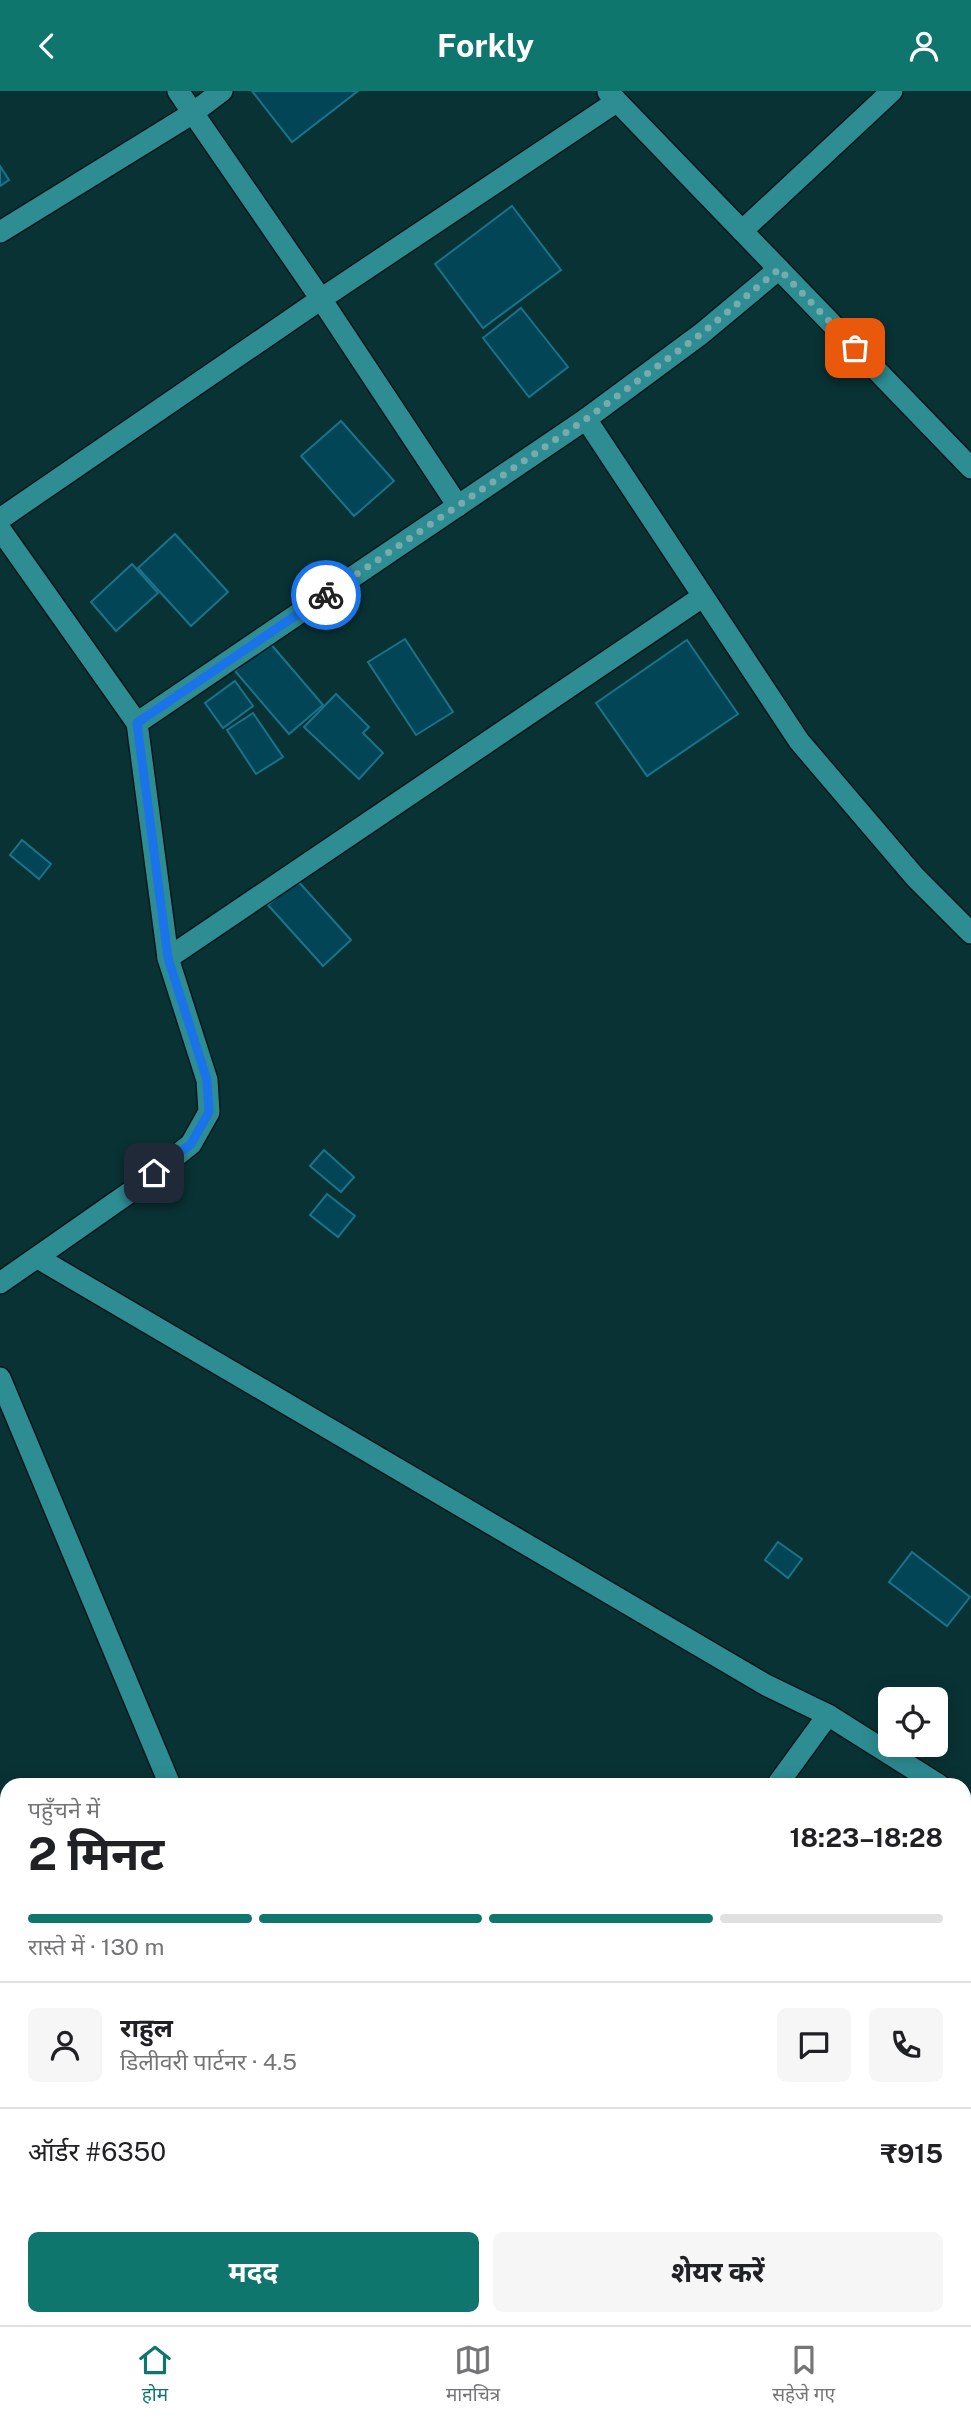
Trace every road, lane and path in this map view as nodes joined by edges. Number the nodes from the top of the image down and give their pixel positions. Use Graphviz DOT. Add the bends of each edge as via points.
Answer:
graph roads {
  1 [pos="178,91"];
  2 [pos="222,91"];
  3 [pos="892,91"];
  4 [pos="611,96"];
  5 [pos="193,113"];
  6 [pos="742,231"];
  7 [pos="0,232"];
  8 [pos="779,269"];
  9 [pos="321,299"];
  10 [pos="586,419"];
  11 [pos="971,468"];
  12 [pos="458,506"];
  13 [pos="0,519"];
  14 [pos="0,529"];
  15 [pos="702,597"];
  16 [pos="137,723"];
  17 [pos="971,933"];
  18 [pos="168,958"];
  19 [pos="38,1258"];
  20 [pos="0,1283"];
  21 [pos="0,1378"];
  22 [pos="828,1715"];
  23 [pos="167,1778"];
  24 [pos="782,1778"];
  25 [pos="928,1778"];
  1 -- 5 [label="street"];
  2 -- 5 [label="street"];
  3 -- 6 [label="street"];
  4 -- 6 [label="street"];
  4 -- 9 [label="street"];
  5 -- 7 [label="street"];
  5 -- 9 [label="street"];
  6 -- 8 [label="street"];
  8 -- 10 [label="street"];
  8 -- 11 [label="street"];
  9 -- 12 [label="street"];
  9 -- 13 [label="street"];
  10 -- 12 [label="street"];
  10 -- 15 [label="street"];
  12 -- 16 [label="street"];
  14 -- 16 [label="street"];
  15 -- 17 [label="street" via="799,741 907,868"];
  15 -- 18 [label="street"];
  16 -- 18 [label="street"];
  18 -- 19 [label="street" via="207,1080 209,1112 191,1144"];
  19 -- 20 [label="street"];
  19 -- 22 [label="street" via="766,1685"];
  21 -- 23 [label="street"];
  22 -- 24 [label="street"];
  22 -- 25 [label="street"];
}
